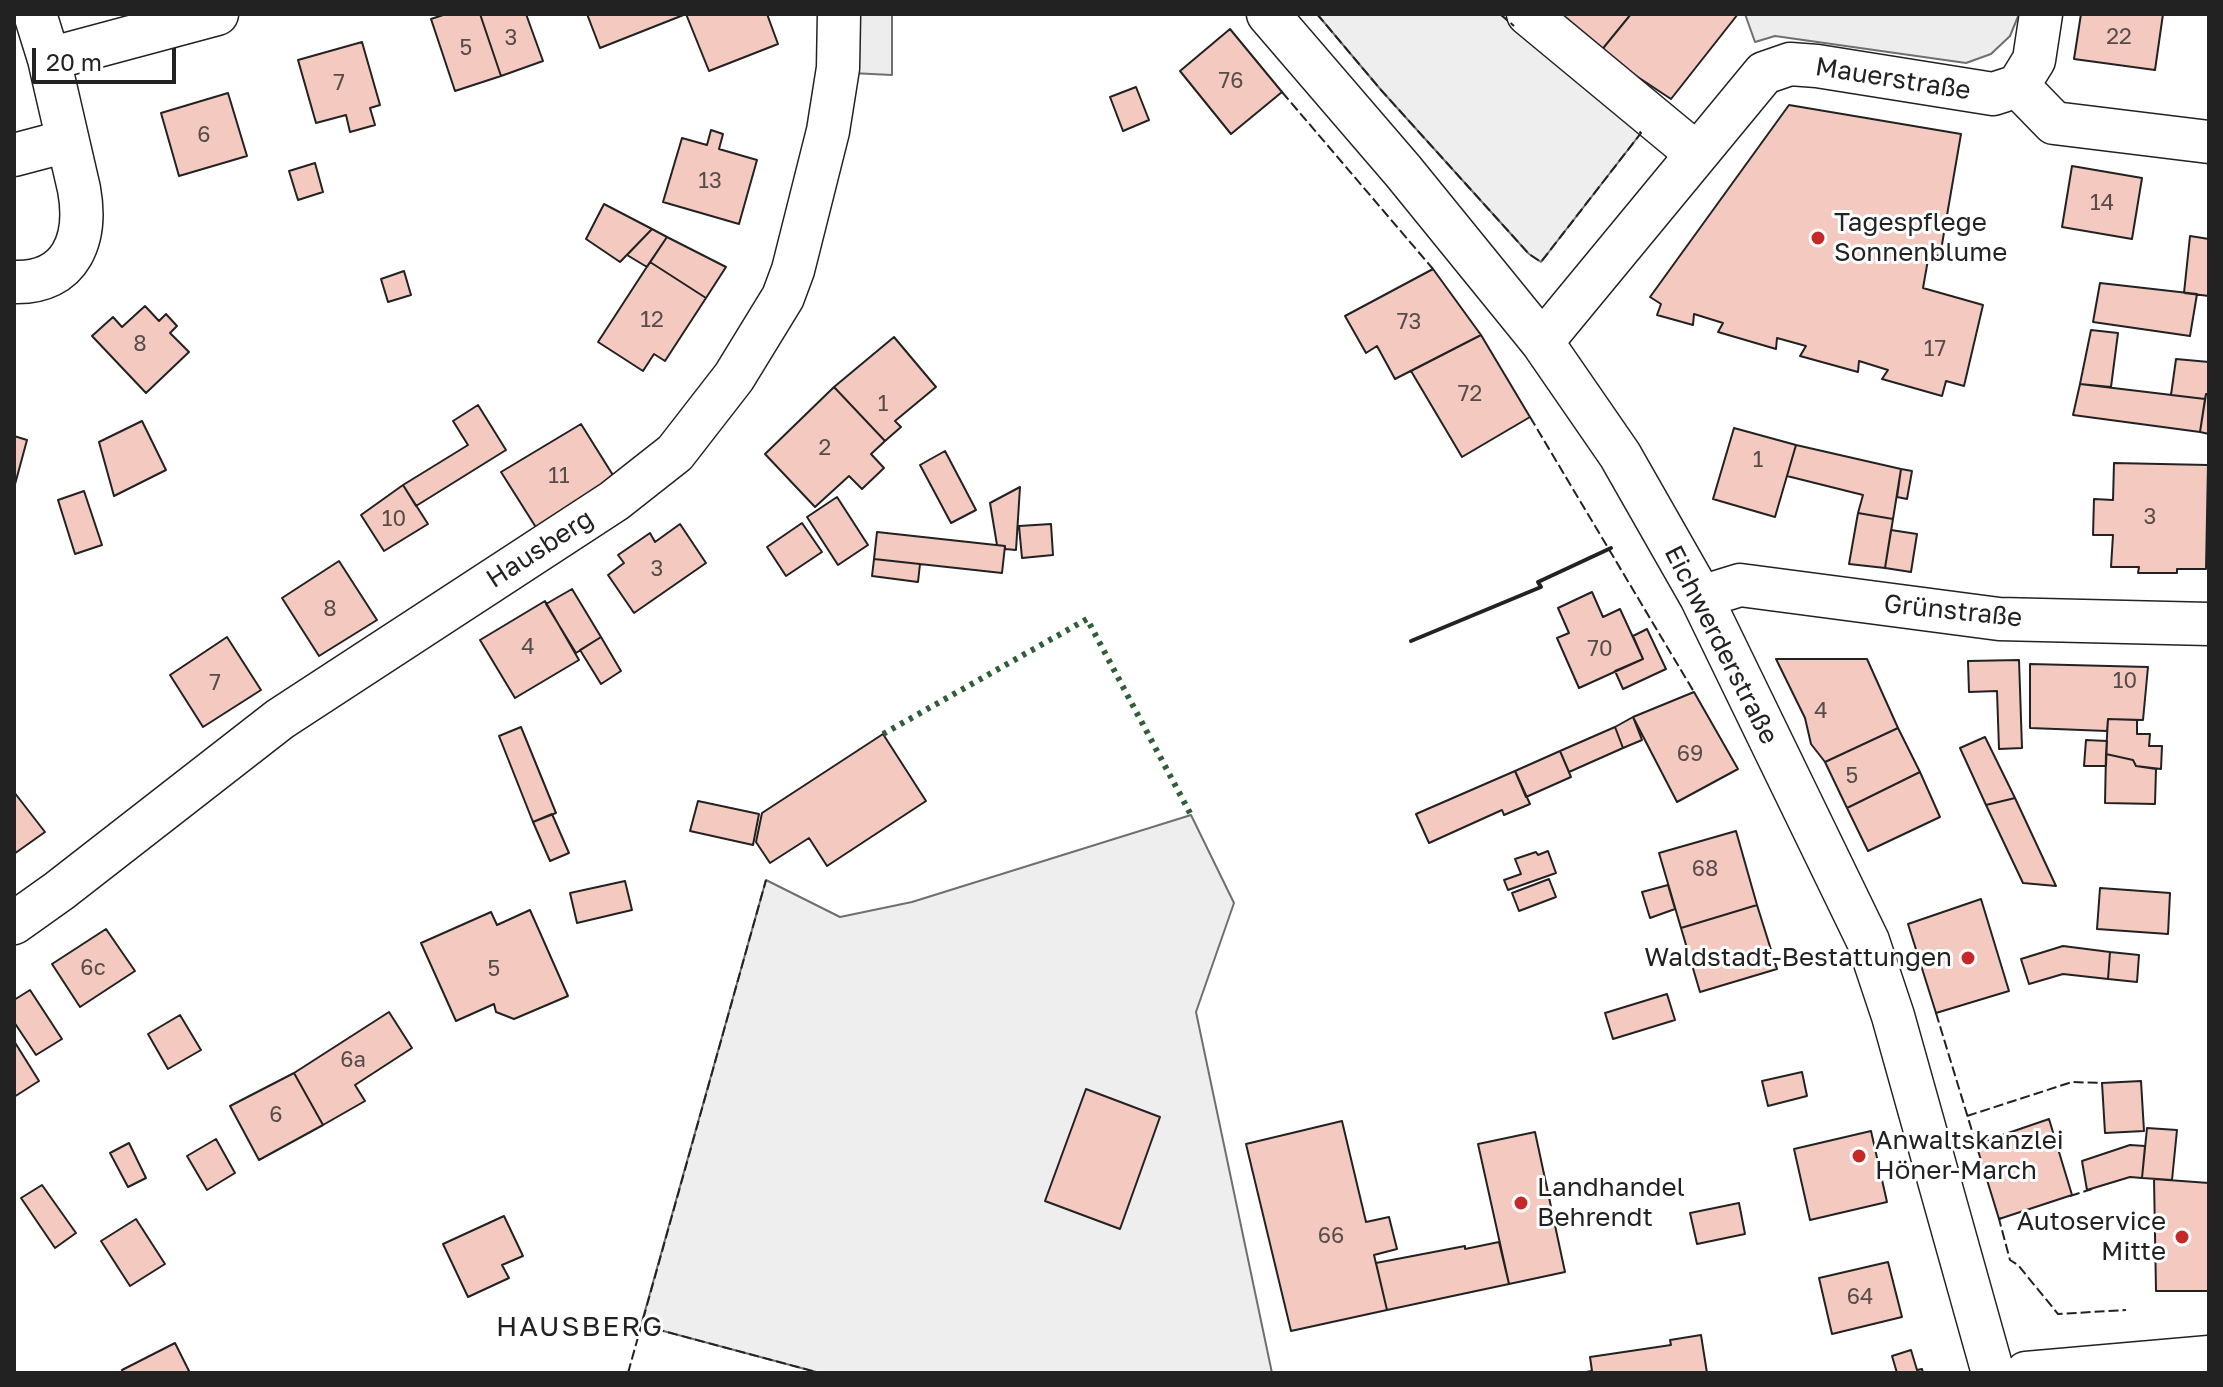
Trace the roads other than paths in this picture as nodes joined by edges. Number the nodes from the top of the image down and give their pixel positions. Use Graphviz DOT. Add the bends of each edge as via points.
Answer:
graph roads {
  1 [pos="35,14"];
  2 [pos="217,14"];
  3 [pos="839,14"];
  4 [pos="1268,14"];
  5 [pos="1528,14"];
  6 [pos="2041,14"];
  7 [pos="49,59"];
  8 [pos="2018,86"];
  9 [pos="67,141"];
  10 [pos="2209,142"];
  11 [pos="1697,154"];
  12 [pos="14,155"];
  13 [pos="14,282"];
  14 [pos="1542,342"];
  15 [pos="1701,597"];
  16 [pos="2209,624"];
  17 [pos="14,923"];
  18 [pos="2209,1357"];
  19 [pos="1993,1373"];
  20 [pos="2026,1373"];
  1 -- 7 [label="street"];
  2 -- 7 [label="street"];
  3 -- 17 [label="street, Hausberg" via="838,68 828,131 783,297 734,377 675,453 614,501 280,719"];
  4 -- 14 [label="street, Eichwerderstraße"];
  5 -- 11 [label="street"];
  6 -- 8 [label="street" via="2034,60"];
  7 -- 9 [label="street"];
  8 -- 10 [label="street" via="2054,123"];
  8 -- 11 [label="street, Mauerstraße" via="1993,94 1790,64 1764,73"];
  9 -- 12 [label="street"];
  9 -- 13 [label="street" via="83,211 76,249 47,276"];
  11 -- 14 [label="street, Mauerstraße"];
  14 -- 15 [label="street, Eichwerderstraße" via="1620,455"];
  15 -- 16 [label="street, Grünstraße" via="1740,585 1999,619"];
  15 -- 19 [label="street, Eichwerderstraße" via="1868,941"];
  18 -- 20 [label="street"];
}
